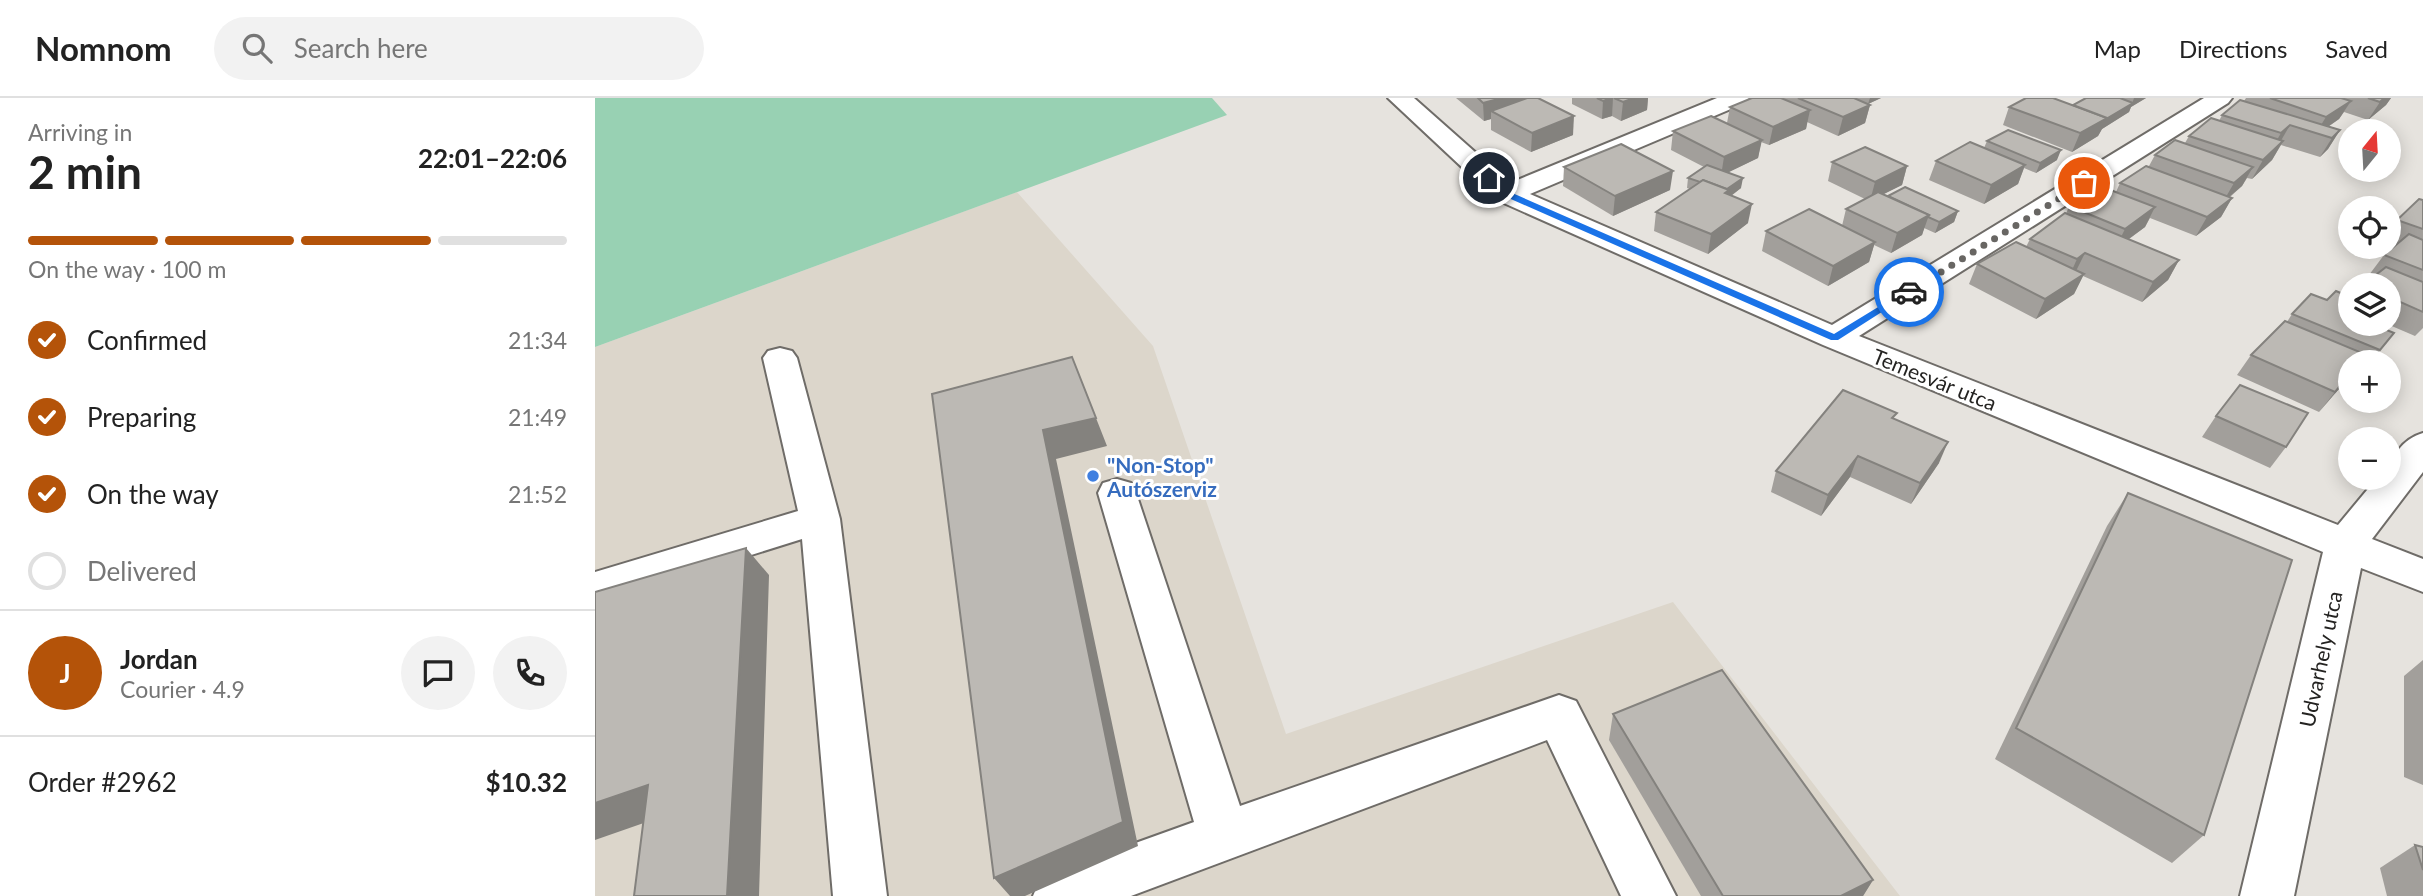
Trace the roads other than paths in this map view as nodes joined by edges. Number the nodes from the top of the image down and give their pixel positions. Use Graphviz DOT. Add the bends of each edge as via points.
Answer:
graph roads {
  1 [pos="1400,98"];
  2 [pos="1737,98"];
  3 [pos="2220,98"];
  4 [pos="1507,194"];
  5 [pos="1835,338"];
  6 [pos="780,358"];
  7 [pos="2423,446"];
  8 [pos="1117,494"];
  9 [pos="820,519"];
  10 [pos="2345,545"];
  11 [pos="2423,576"];
  12 [pos="595,588"];
  13 [pos="1224,836"];
  14 [pos="860,896"];
  15 [pos="1059,896"];
  16 [pos="1649,896"];
  17 [pos="2267,896"];
  1 -- 4 [label="street, Temesvár utca"];
  2 -- 4 [label="street"];
  3 -- 5 [label="street"];
  4 -- 5 [label="street, Temesvár utca"];
  5 -- 10 [label="street, Temesvár utca"];
  6 -- 9 [label="street"];
  7 -- 10 [label="street, Udvarhely utca"];
  8 -- 13 [label="street"];
  9 -- 12 [label="street"];
  9 -- 14 [label="street"];
  10 -- 11 [label="street, Temesvár utca"];
  10 -- 17 [label="street, Udvarhely utca"];
  13 -- 15 [label="street"];
  13 -- 16 [label="street" via="1559,715"];
}
